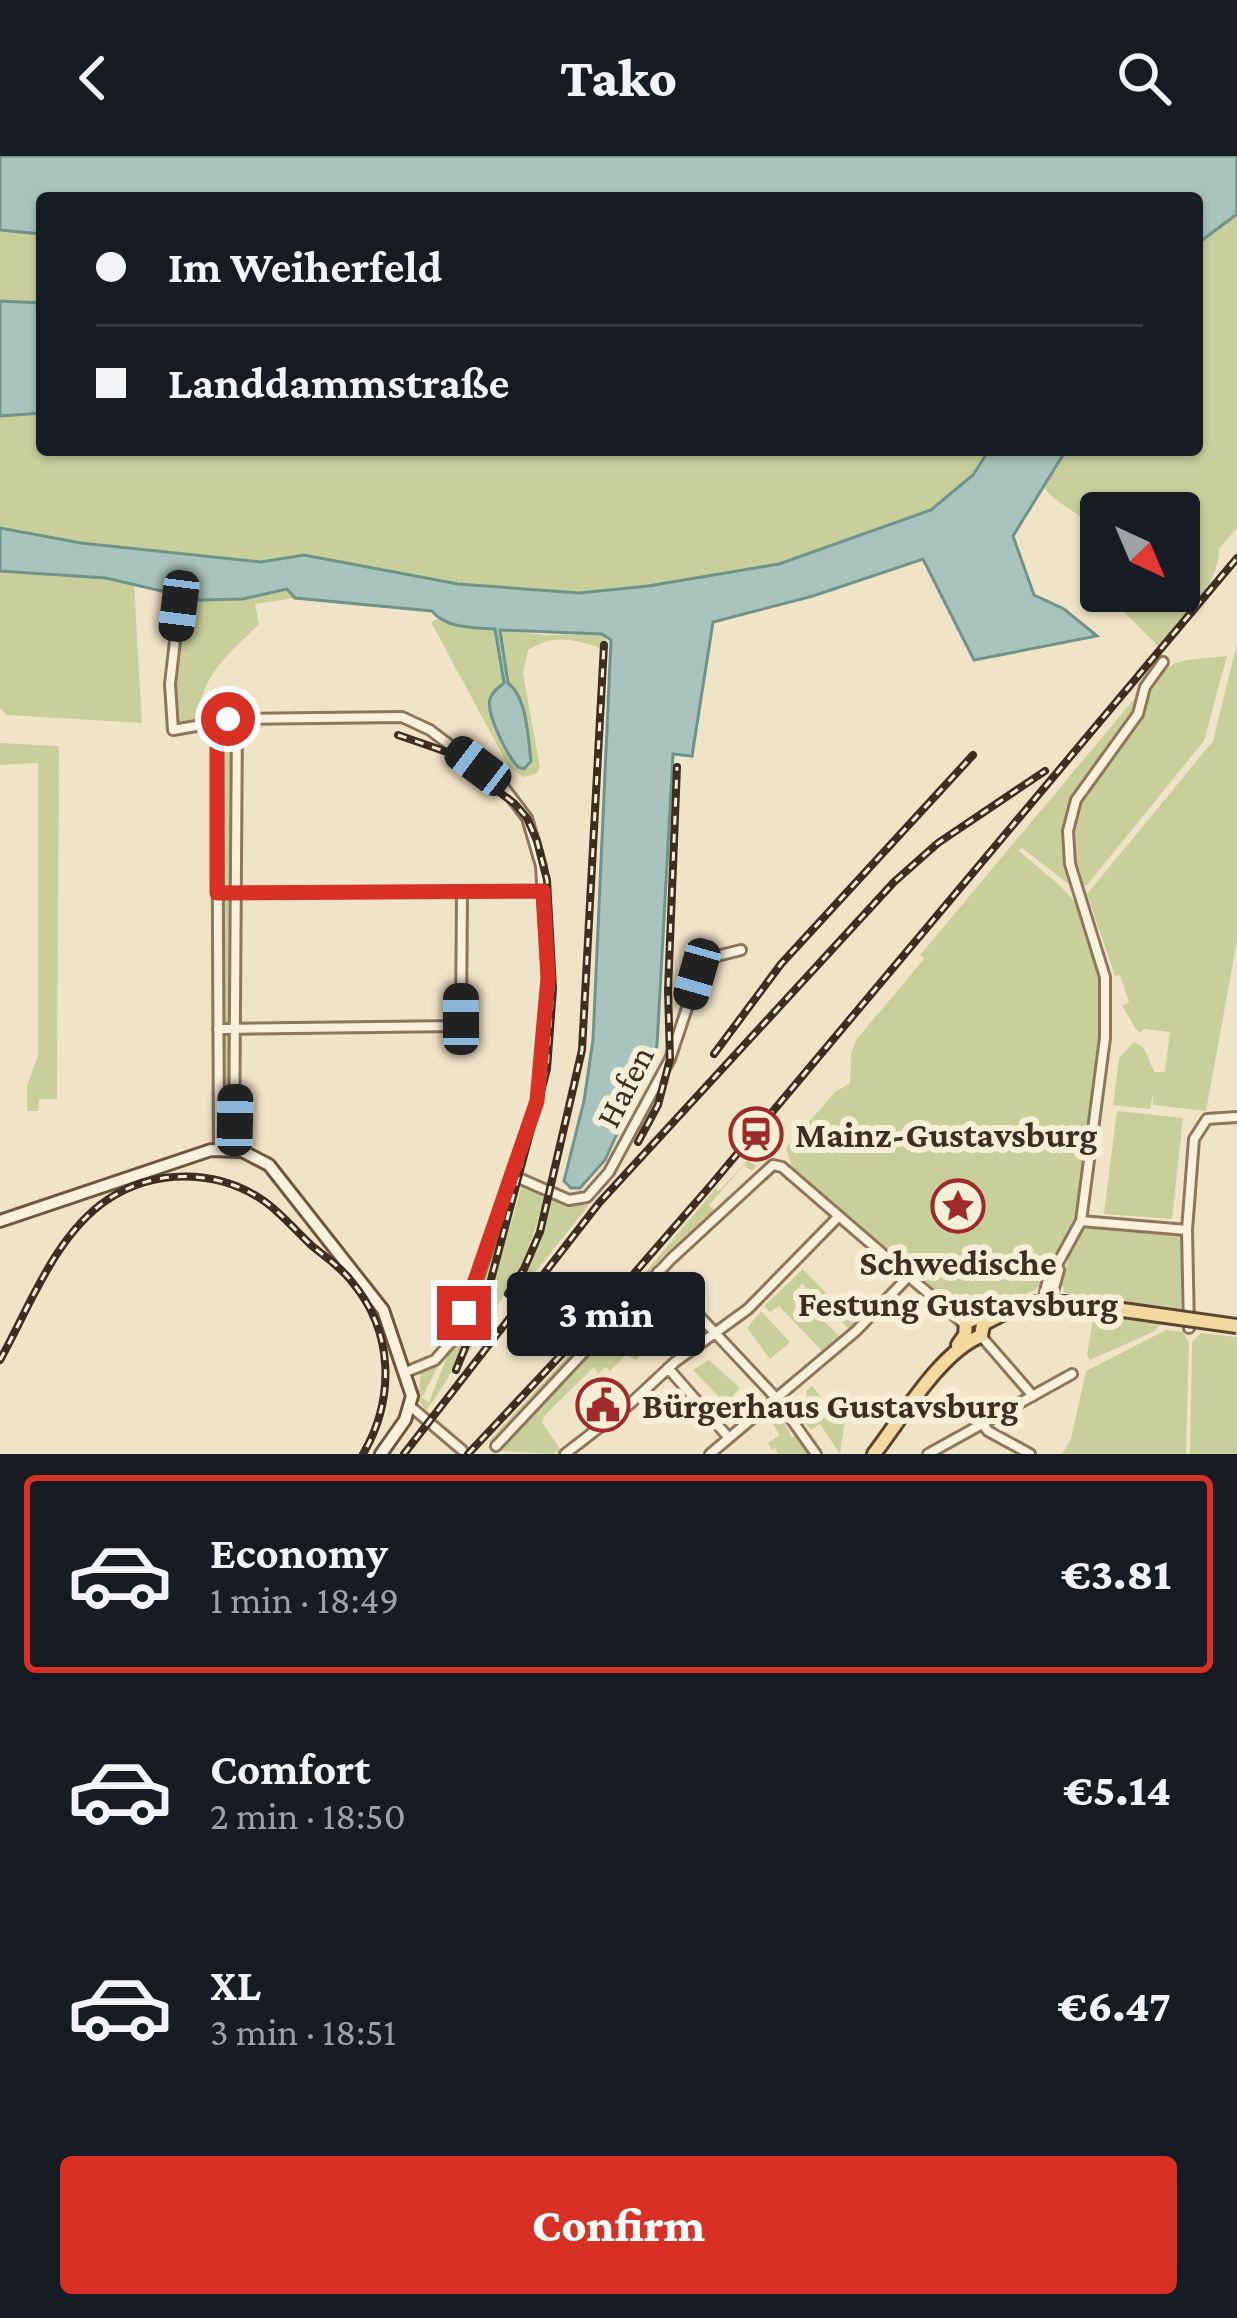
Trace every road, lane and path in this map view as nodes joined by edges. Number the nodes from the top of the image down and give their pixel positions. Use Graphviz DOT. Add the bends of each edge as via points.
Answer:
graph roads {
  1 [pos="179,606"];
  2 [pos="1162,662"];
  3 [pos="237,718"];
  4 [pos="217,721"];
  5 [pos="462,891"];
  6 [pos="543,891"];
  7 [pos="236,892"];
  8 [pos="217,893"];
  9 [pos="741,950"];
  10 [pos="236,1028"];
  11 [pos="218,1029"];
  12 [pos="1237,1117"];
  13 [pos="219,1148"];
  14 [pos="234,1149"];
  15 [pos="514,1176"];
  16 [pos="839,1216"];
  17 [pos="0,1221"];
  18 [pos="1082,1221"];
  19 [pos="1187,1230"];
  20 [pos="658,1272"];
  21 [pos="908,1277"];
  22 [pos="1047,1302"];
  23 [pos="1237,1326"];
  24 [pos="1189,1328"];
  25 [pos="973,1330"];
  26 [pos="717,1332"];
  27 [pos="668,1368"];
  28 [pos="406,1372"];
  29 [pos="1072,1374"];
  30 [pos="1033,1396"];
  31 [pos="777,1400"];
  32 [pos="410,1406"];
  33 [pos="982,1423"];
  34 [pos="729,1438"];
  35 [pos="496,1446"];
  36 [pos="462,1450"];
  37 [pos="941,1451"];
  38 [pos="381,1454"];
  39 [pos="565,1454"];
  40 [pos="710,1454"];
  41 [pos="816,1454"];
  42 [pos="874,1454"];
  43 [pos="928,1454"];
  44 [pos="1030,1454"];
  1 -- 4 [label="street" via="173,730"];
  2 -- 18 [label="street" via="1138,714 1076,800 1068,831 1107,993"];
  3 -- 4 [label="street"];
  3 -- 6 [label="street" via="402,717 430,730 489,774 527,818"];
  3 -- 7 [label="street"];
  4 -- 8 [label="street"];
  5 -- 6 [label="street"];
  5 -- 7 [label="street"];
  5 -- 10 [label="street" via="457,1027"];
  6 -- 15 [label="street" via="543,1070"];
  7 -- 8 [label="street"];
  7 -- 10 [label="street"];
  8 -- 11 [label="street"];
  9 -- 15 [label="street, Hafen" via="701,966 670,1060 587,1197 569,1200"];
  10 -- 11 [label="street"];
  10 -- 14 [label="street"];
  11 -- 13 [label="street"];
  12 -- 19 [label="street" via="1215,1116 1197,1131"];
  13 -- 14 [label="main road"];
  13 -- 17 [label="main road"];
  14 -- 28 [label="main road" via="277,1172 378,1302"];
  15 -- 28 [label="street" via="449,1346"];
  16 -- 20 [label="street" via="775,1164"];
  16 -- 21 [label="street"];
  16 -- 26 [label="street"];
  18 -- 19 [label="street"];
  18 -- 22 [label="street"];
  19 -- 24 [label="street"];
  20 -- 26 [label="street"];
  20 -- 35 [label="street"];
  21 -- 25 [label="street"];
  21 -- 31 [label="street"];
  22 -- 23 [label="main road, bridge"];
  22 -- 25 [label="main road" via="1001,1306"];
  25 -- 30 [label="street"];
  25 -- 42 [label="main road"];
  26 -- 27 [label="street"];
  26 -- 31 [label="street"];
  27 -- 34 [label="street"];
  27 -- 39 [label="street"];
  28 -- 32 [label="main road"];
  29 -- 30 [label="street"];
  30 -- 33 [label="street"];
  31 -- 34 [label="street"];
  31 -- 41 [label="street"];
  32 -- 36 [label="street"];
  32 -- 38 [label="main road"];
  33 -- 37 [label="street"];
  33 -- 44 [label="street"];
  34 -- 40 [label="street"];
  37 -- 43 [label="street"];
}
